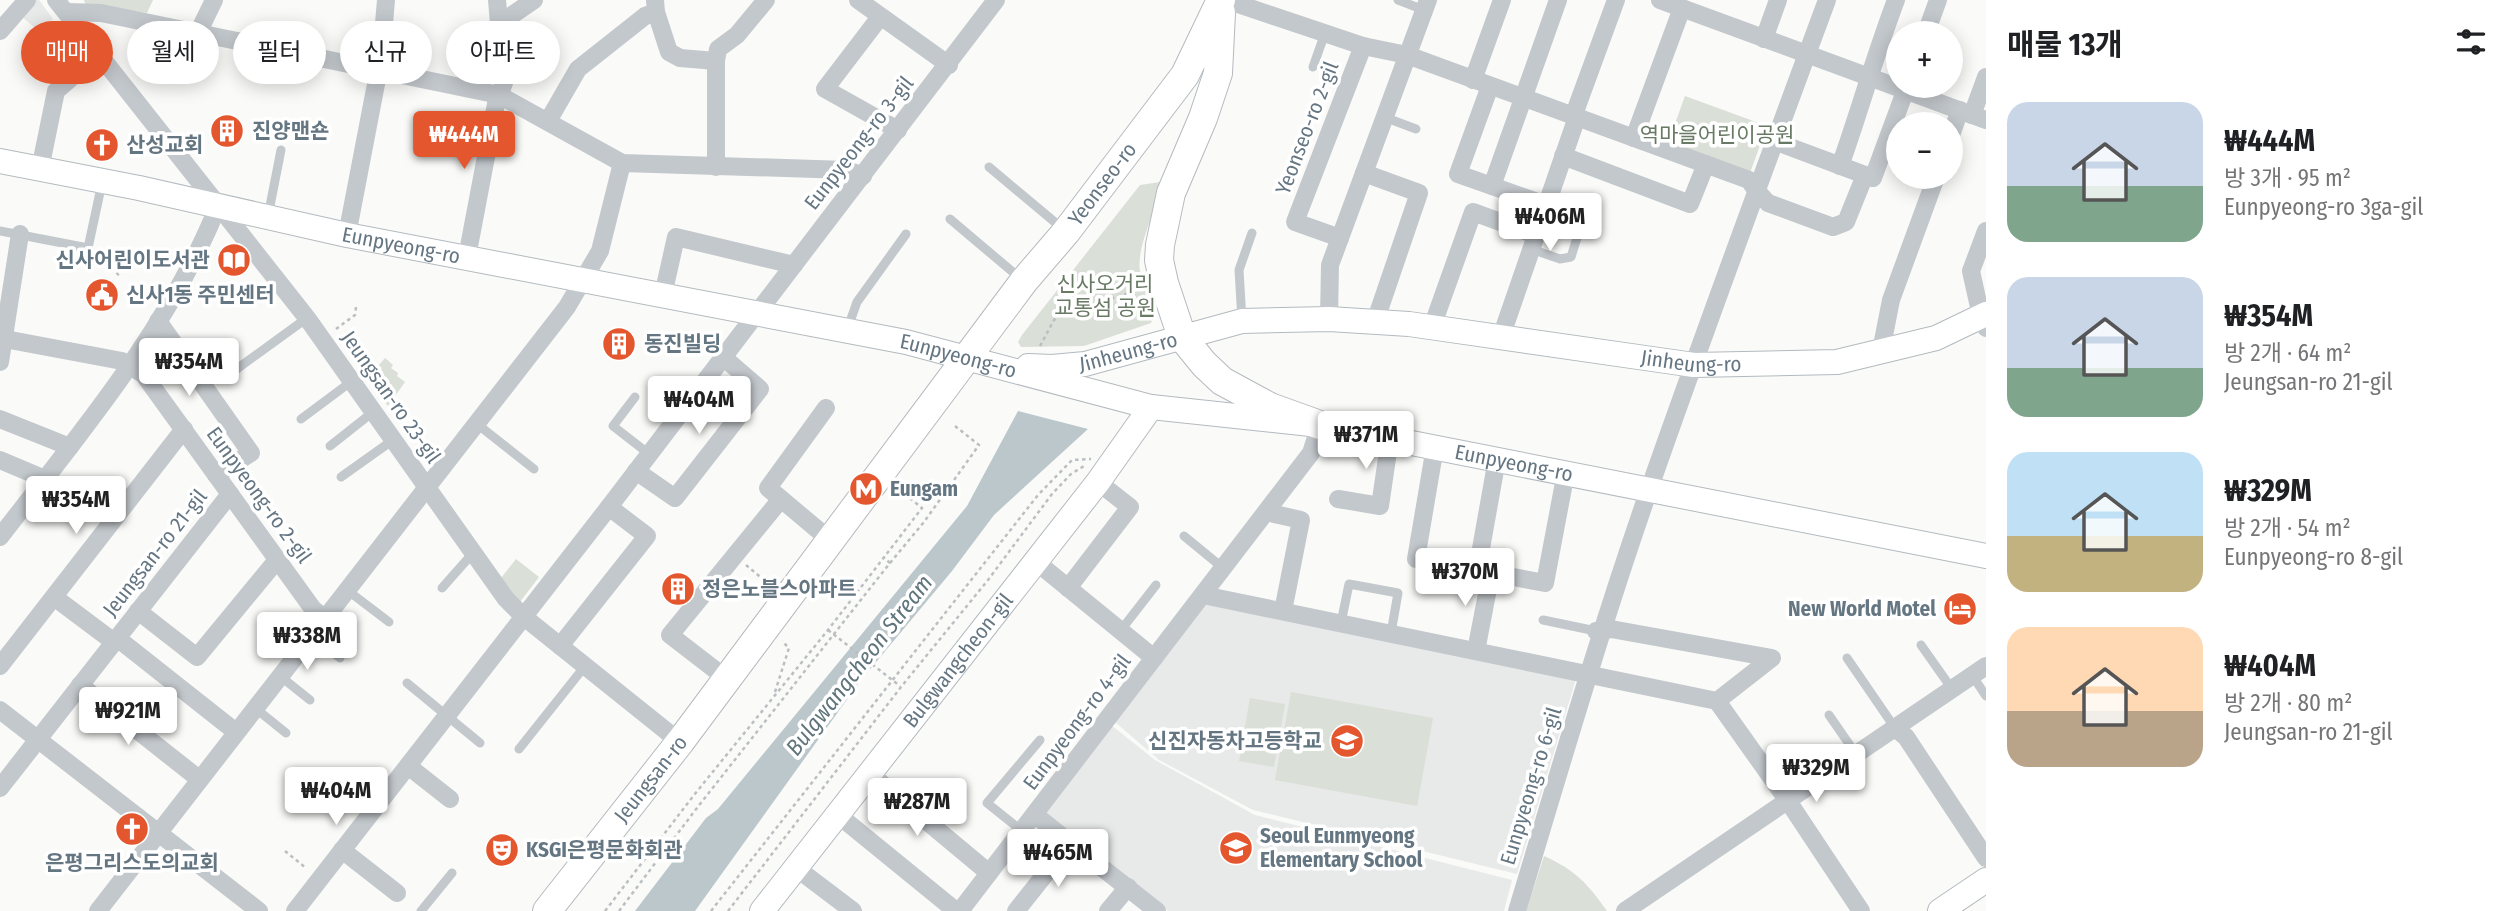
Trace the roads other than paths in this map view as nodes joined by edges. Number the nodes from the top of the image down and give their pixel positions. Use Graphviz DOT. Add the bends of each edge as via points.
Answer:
graph roads {
  1 [pos="27,0"];
  2 [pos="214,0"];
  3 [pos="386,0"];
  4 [pos="497,0"];
  5 [pos="534,0"];
  6 [pos="765,0"];
  7 [pos="858,0"];
  8 [pos="996,0"];
  9 [pos="1223,0"];
  10 [pos="1398,0"];
  11 [pos="1502,0"];
  12 [pos="1558,0"];
  13 [pos="1616,0"];
  14 [pos="1660,0"];
  15 [pos="1778,0"];
  16 [pos="1827,0"];
  17 [pos="1896,0"];
  18 [pos="1938,0"];
  19 [pos="65,4"];
  20 [pos="1426,5"];
  21 [pos="656,6"];
  22 [pos="1682,8"];
  23 [pos="1703,8"];
  24 [pos="880,17"];
  25 [pos="77,21"];
  26 [pos="140,21"];
  27 [pos="204,21"];
  28 [pos="384,21"];
  29 [pos="499,21"];
  30 [pos="503,21"];
  31 [pos="1930,21"];
  32 [pos="0,31"];
  33 [pos="1326,32"];
  34 [pos="219,37"];
  35 [pos="1764,39"];
  36 [pos="1363,46"];
  37 [pos="1406,55"];
  38 [pos="1806,55"];
  39 [pos="716,61"];
  40 [pos="340,62"];
  41 [pos="949,65"];
  42 [pos="1312,67"];
  43 [pos="113,72"];
  44 [pos="1870,77"];
  45 [pos="1986,77"];
  46 [pos="1473,80"];
  47 [pos="432,81"];
  48 [pos="1886,82"];
  49 [pos="64,84"];
  50 [pos="374,84"];
  51 [pos="504,84"];
  52 [pos="1490,86"];
  53 [pos="499,95"];
  54 [pos="1522,97"];
  55 [pos="1902,98"];
  56 [pos="1931,98"];
  57 [pos="1973,115"];
  58 [pos="1384,117"];
  59 [pos="1577,117"];
  60 [pos="548,121"];
  61 [pos="1416,129"];
  62 [pos="898,130"];
  63 [pos="1634,138"];
  64 [pos="1774,141"];
  65 [pos="281,150"];
  66 [pos="1563,156"];
  67 [pos="0,161"];
  68 [pos="622,163"];
  69 [pos="1706,164"];
  70 [pos="1840,166"];
  71 [pos="716,167"];
  72 [pos="989,167"];
  73 [pos="40,169"];
  74 [pos="1364,173"];
  75 [pos="1865,175"];
  76 [pos="863,176"];
  77 [pos="103,181"];
  78 [pos="1492,186"];
  79 [pos="1932,189"];
  80 [pos="1755,190"];
  81 [pos="1546,205"];
  82 [pos="218,206"];
  83 [pos="268,218"];
  84 [pos="950,219"];
  85 [pos="1580,228"];
  86 [pos="0,231"];
  87 [pos="1986,231"];
  88 [pos="1066,232"];
  89 [pos="1252,233"];
  90 [pos="20,234"];
  91 [pos="906,234"];
  92 [pos="346,235"];
  93 [pos="1340,238"];
  94 [pos="1534,242"];
  95 [pos="467,257"];
  96 [pos="794,265"];
  97 [pos="584,281"];
  98 [pos="1024,281"];
  99 [pos="663,295"];
  100 [pos="757,314"];
  101 [pos="307,318"];
  102 [pos="1329,319"];
  103 [pos="1984,320"];
  104 [pos="158,321"];
  105 [pos="1242,321"];
  106 [pos="1375,322"];
  107 [pos="1432,327"];
  108 [pos="847,330"];
  109 [pos="1182,337"];
  110 [pos="1501,337"];
  111 [pos="2,338"];
  112 [pos="1881,351"];
  113 [pos="723,357"];
  114 [pos="966,358"];
  115 [pos="0,362"];
  116 [pos="1694,365"];
  117 [pos="131,366"];
  118 [pos="234,371"];
  119 [pos="352,381"];
  120 [pos="635,397"];
  121 [pos="1151,407"];
  122 [pos="826,408"];
  123 [pos="373,412"];
  124 [pos="0,419"];
  125 [pos="301,419"];
  126 [pos="477,424"];
  127 [pos="1320,425"];
  128 [pos="184,429"];
  129 [pos="1390,438"];
  130 [pos="393,440"];
  131 [pos="330,446"];
  132 [pos="70,447"];
  133 [pos="1435,447"];
  134 [pos="649,454"];
  135 [pos="1497,459"];
  136 [pos="0,460"];
  137 [pos="534,469"];
  138 [pos="636,471"];
  139 [pos="1096,471"];
  140 [pos="1566,472"];
  141 [pos="216,475"];
  142 [pos="341,477"];
  143 [pos="45,479"];
  144 [pos="427,488"];
  145 [pos="1649,488"];
  146 [pos="230,494"];
  147 [pos="780,499"];
  148 [pos="1338,499"];
  149 [pos="609,507"];
  150 [pos="1266,512"];
  151 [pos="0,535"];
  152 [pos="1184,536"];
  153 [pos="830,540"];
  154 [pos="473,553"];
  155 [pos="1986,555"];
  156 [pos="277,560"];
  157 [pos="1034,560"];
  158 [pos="1223,568"];
  159 [pos="1484,572"];
  160 [pos="1156,585"];
  161 [pos="442,588"];
  162 [pos="1068,588"];
  163 [pos="347,590"];
  164 [pos="1203,595"];
  165 [pos="54,597"];
  166 [pos="138,611"];
  167 [pos="1283,611"];
  168 [pos="524,617"];
  169 [pos="324,618"];
  170 [pos="1542,620"];
  171 [pos="389,622"];
  172 [pos="1341,623"];
  173 [pos="1121,630"];
  174 [pos="1599,630"];
  175 [pos="1391,633"];
  176 [pos="311,635"];
  177 [pos="116,640"];
  178 [pos="1921,645"];
  179 [pos="560,646"];
  180 [pos="1476,651"];
  181 [pos="340,658"];
  182 [pos="1154,658"];
  183 [pos="1847,658"];
  184 [pos="0,666"];
  185 [pos="585,666"];
  186 [pos="1979,671"];
  187 [pos="1588,673"];
  188 [pos="279,677"];
  189 [pos="727,678"];
  190 [pos="407,683"];
  191 [pos="80,685"];
  192 [pos="1952,689"];
  193 [pos="1986,696"];
  194 [pos="310,700"];
  195 [pos="1717,701"];
  196 [pos="255,708"];
  197 [pos="2,715"];
  198 [pos="1829,715"];
  199 [pos="447,716"];
  200 [pos="1895,728"];
  201 [pos="236,732"];
  202 [pos="286,733"];
  203 [pos="38,740"];
  204 [pos="1040,740"];
  205 [pos="680,742"];
  206 [pos="480,743"];
  207 [pos="519,749"];
  208 [pos="1856,754"];
  209 [pos="408,766"];
  210 [pos="869,773"];
  211 [pos="199,779"];
  212 [pos="0,788"];
  213 [pos="450,799"];
  214 [pos="1788,801"];
  215 [pos="837,814"];
  216 [pos="1035,815"];
  217 [pos="1022,831"];
  218 [pos="158,832"];
  219 [pos="1071,842"];
  220 [pos="342,850"];
  221 [pos="1986,858"];
  222 [pos="796,867"];
  223 [pos="452,873"];
  224 [pos="989,873"];
  225 [pos="1986,880"];
  226 [pos="1128,887"];
  227 [pos="397,893"];
  228 [pos="98,911"];
  229 [pos="259,911"];
  230 [pos="295,911"];
  231 [pos="421,911"];
  232 [pos="547,911"];
  233 [pos="762,911"];
  234 [pos="853,911"];
  235 [pos="958,911"];
  236 [pos="1016,911"];
  237 [pos="1108,911"];
  238 [pos="1157,911"];
  239 [pos="1517,911"];
  240 [pos="1625,911"];
  241 [pos="1861,911"];
  242 [pos="1940,911"];
  1 -- 32 [label="street"];
  2 -- 27 [label="street"];
  3 -- 28 [label="street"];
  4 -- 29 [label="street"];
  5 -- 30 [label="street"];
  6 -- 39 [label="street" via="737,35 718,49"];
  7 -- 24 [label="street"];
  8 -- 41 [label="street, Eunpyeong-ro 3-gil"];
  9 -- 33 [label="street, Yeonseo-ro 2-gil"];
  9 -- 88 [label="main road, Yeonseo-ro" via="1185,75"];
  9 -- 109 [label="main road" via="1218,73 1171,193 1160,245 1163,280"];
  10 -- 20 [label="lane"];
  11 -- 46 [label="street"];
  12 -- 54 [label="street"];
  13 -- 59 [label="street"];
  14 -- 22 [label="street"];
  15 -- 35 [label="street"];
  16 -- 38 [label="street, Eunpyeong-ro 6-gil"];
  17 -- 44 [label="street"];
  18 -- 31 [label="street"];
  19 -- 25 [label="street"];
  19 -- 26 [label="street"];
  20 -- 37 [label="street"];
  21 -- 39 [label="street" via="669,52 680,58"];
  21 -- 60 [label="street" via="578,69"];
  22 -- 23 [label="street"];
  22 -- 63 [label="street"];
  23 -- 35 [label="street"];
  24 -- 41 [label="street"];
  24 -- 62 [label="street" via="825,89"];
  33 -- 36 [label="street, Yeonseo-ro 2-gil"];
  33 -- 42 [label="lane"];
  34 -- 40 [label="street"];
  35 -- 38 [label="street"];
  36 -- 37 [label="street, Yeonseo-ro 2-gil"];
  36 -- 93 [label="street, Yeonseo-ro 2-gil" via="1295,222"];
  37 -- 46 [label="street, Yeonseo-ro 2-gil"];
  37 -- 58 [label="street"];
  38 -- 44 [label="street"];
  38 -- 64 [label="street, Eunpyeong-ro 6-gil"];
  39 -- 71 [label="street"];
  41 -- 62 [label="street, Eunpyeong-ro 3-gil"];
  43 -- 82 [label="street"];
  44 -- 48 [label="street"];
  44 -- 70 [label="street"];
  45 -- 57 [label="street"];
  46 -- 52 [label="street, Yeonseo-ro 2-gil"];
  47 -- 53 [label="street"];
  49 -- 73 [label="street" via="56,91"];
  50 -- 92 [label="street"];
  51 -- 53 [label="street"];
  52 -- 54 [label="street, Yeonseo-ro 2-gil"];
  52 -- 78 [label="street" via="1458,174"];
  53 -- 60 [label="street"];
  53 -- 95 [label="street"];
  54 -- 59 [label="street, Yeonseo-ro 2-gil"];
  54 -- 78 [label="street"];
  55 -- 75 [label="street, Yeonseo-ro 2-gil" via="1873,178"];
  56 -- 57 [label="street"];
  58 -- 61 [label="lane"];
  58 -- 74 [label="street"];
  59 -- 63 [label="street, Yeonseo-ro 2-gil"];
  59 -- 66 [label="street"];
  60 -- 68 [label="street"];
  62 -- 76 [label="street, Eunpyeong-ro 3-gil"];
  63 -- 69 [label="street, Yeonseo-ro 2-gil"];
  64 -- 70 [label="street"];
  64 -- 80 [label="street, Eunpyeong-ro 6-gil"];
  65 -- 83 [label="lane"];
  66 -- 69 [label="street" via="1690,204"];
  66 -- 81 [label="street"];
  67 -- 73 [label="main road, Eunpyeong-ro"];
  68 -- 71 [label="street"];
  68 -- 97 [label="street" via="600,251"];
  69 -- 80 [label="street, Yeonseo-ro 2-gil" via="1749,180"];
  70 -- 75 [label="street"];
  71 -- 76 [label="street" via="847,170"];
  72 -- 88 [label="lane"];
  73 -- 77 [label="main road, Eunpyeong-ro"];
  74 -- 93 [label="street"];
  74 -- 106 [label="street" via="1419,193"];
  75 -- 80 [label="street, Yeonseo-ro 2-gil" via="1846,222 1833,227 1768,203"];
  76 -- 96 [label="street, Eunpyeong-ro 3-gil"];
  77 -- 82 [label="main road, Eunpyeong-ro"];
  77 -- 90 [label="lane" via="88,248"];
  78 -- 81 [label="street"];
  79 -- 112 [label="street" via="1891,300"];
  80 -- 116 [label="street, Eunpyeong-ro 6-gil"];
  81 -- 94 [label="street"];
  82 -- 83 [label="main road, Eunpyeong-ro"];
  82 -- 101 [label="street, Jeungsan-ro 23-gil"];
  82 -- 104 [label="street"];
  83 -- 92 [label="main road, Eunpyeong-ro"];
  84 -- 98 [label="lane"];
  85 -- 94 [label="lane" via="1571,257 1560,259"];
  86 -- 90 [label="lane"];
  87 -- 103 [label="street" via="1971,271"];
  88 -- 98 [label="main road, Yeonseo-ro"];
  89 -- 105 [label="lane" via="1239,270"];
  90 -- 111 [label="street"];
  91 -- 108 [label="lane" via="857,302"];
  92 -- 95 [label="main road, Eunpyeong-ro"];
  93 -- 102 [label="street" via="1330,265"];
  94 -- 107 [label="street" via="1473,212"];
  94 -- 110 [label="street"];
  95 -- 97 [label="main road, Eunpyeong-ro"];
  96 -- 99 [label="street" via="676,237"];
  96 -- 100 [label="street, Eunpyeong-ro 3-gil"];
  97 -- 99 [label="main road, Eunpyeong-ro"];
  97 -- 126 [label="street"];
  98 -- 114 [label="main road, Yeonseo-ro"];
  99 -- 100 [label="main road, Eunpyeong-ro"];
  100 -- 108 [label="main road, Eunpyeong-ro"];
  100 -- 113 [label="street"];
  101 -- 118 [label="lane"];
  101 -- 119 [label="street, Jeungsan-ro 23-gil"];
  102 -- 105 [label="main road, Jinheung-ro"];
  102 -- 106 [label="main road, Jinheung-ro"];
  103 -- 112 [label="main road, Jinheung-ro"];
  104 -- 117 [label="street"];
  104 -- 141 [label="street, Eunpyeong-ro 2-gil" via="251,453"];
  105 -- 109 [label="main road, Jinheung-ro"];
  106 -- 107 [label="main road, Jinheung-ro"];
  107 -- 110 [label="main road, Jinheung-ro"];
  108 -- 114 [label="main road, Eunpyeong-ro"];
  109 -- 114 [label="main road, Jinheung-ro" via="1073,366 1039,367"];
  109 -- 127 [label="main road" via="1222,381 1270,407"];
  110 -- 116 [label="main road, Jinheung-ro"];
  111 -- 115 [label="street"];
  111 -- 117 [label="street, Eunpyeong-ro 2-gil"];
  112 -- 116 [label="main road, Jinheung-ro" via="1837,362"];
  113 -- 134 [label="street"];
  113 -- 138 [label="street" via="760,389 675,498"];
  114 -- 121 [label="main road, Eunpyeong-ro"];
  114 -- 153 [label="main road, Jeungsan-ro"];
  116 -- 145 [label="street, Eunpyeong-ro 6-gil"];
  117 -- 128 [label="street, Eunpyeong-ro 2-gil" via="144,375"];
  117 -- 132 [label="street"];
  119 -- 123 [label="street, Jeungsan-ro 23-gil"];
  119 -- 125 [label="lane"];
  120 -- 134 [label="lane" via="613,426"];
  121 -- 127 [label="main road, Eunpyeong-ro"];
  121 -- 139 [label="main road, Bulgwangcheon-gil"];
  122 -- 147 [label="street" via="768,488"];
  123 -- 130 [label="street, Jeungsan-ro 23-gil"];
  123 -- 131 [label="lane"];
  124 -- 132 [label="street"];
  126 -- 137 [label="lane"];
  126 -- 144 [label="street"];
  127 -- 129 [label="main road, Eunpyeong-ro"];
  127 -- 150 [label="street, Eunpyeong-ro 4-gil" via="1311,453"];
  128 -- 141 [label="street, Eunpyeong-ro 2-gil"];
  128 -- 165 [label="street"];
  129 -- 133 [label="main road, Eunpyeong-ro"];
  129 -- 148 [label="street" via="1380,506"];
  130 -- 142 [label="lane"];
  130 -- 144 [label="street, Jeungsan-ro 23-gil"];
  132 -- 143 [label="street"];
  133 -- 135 [label="main road, Eunpyeong-ro"];
  133 -- 159 [label="street" via="1416,559"];
  134 -- 138 [label="street"];
  135 -- 140 [label="main road, Eunpyeong-ro"];
  135 -- 159 [label="street"];
  136 -- 143 [label="street"];
  138 -- 149 [label="street"];
  139 -- 157 [label="main road, Bulgwangcheon-gil"];
  139 -- 162 [label="street" via="1130,507"];
  140 -- 145 [label="main road, Eunpyeong-ro"];
  140 -- 159 [label="street" via="1545,583"];
  141 -- 146 [label="street, Eunpyeong-ro 2-gil"];
  143 -- 151 [label="street"];
  144 -- 154 [label="street, Jeungsan-ro 23-gil"];
  144 -- 163 [label="street"];
  145 -- 155 [label="main road, Eunpyeong-ro"];
  145 -- 174 [label="street, Eunpyeong-ro 6-gil"];
  146 -- 156 [label="street, Eunpyeong-ro 2-gil"];
  146 -- 166 [label="street, Jeungsan-ro 21-gil"];
  147 -- 153 [label="street"];
  147 -- 189 [label="street" via="670,635"];
  149 -- 168 [label="street"];
  149 -- 179 [label="street" via="647,536"];
  150 -- 158 [label="street, Eunpyeong-ro 4-gil"];
  150 -- 167 [label="street" via="1301,520"];
  152 -- 158 [label="lane"];
  153 -- 189 [label="main road, Jeungsan-ro"];
  154 -- 161 [label="lane"];
  154 -- 168 [label="street, Jeungsan-ro 23-gil"];
  156 -- 166 [label="street" via="197,657"];
  156 -- 169 [label="street, Eunpyeong-ro 2-gil"];
  157 -- 162 [label="street, Eunpyeong-ro 4-gil"];
  157 -- 210 [label="main road, Bulgwangcheon-gil"];
  158 -- 164 [label="street, Eunpyeong-ro 4-gil"];
  159 -- 180 [label="street"];
  160 -- 173 [label="lane"];
  162 -- 173 [label="street, Eunpyeong-ro 4-gil"];
  163 -- 169 [label="street"];
  163 -- 171 [label="lane"];
  164 -- 167 [label="street"];
  164 -- 182 [label="street, Eunpyeong-ro 4-gil"];
  165 -- 177 [label="street"];
  165 -- 184 [label="street"];
  166 -- 177 [label="street, Jeungsan-ro 21-gil"];
  167 -- 172 [label="street"];
  168 -- 179 [label="street, Jeungsan-ro 23-gil"];
  168 -- 199 [label="street"];
  169 -- 176 [label="street"];
  170 -- 174 [label="lane"];
  172 -- 175 [label="street"];
  172 -- 175 [label="lane" via="1349,584 1398,593"];
  173 -- 182 [label="street, Eunpyeong-ro 4-gil"];
  174 -- 187 [label="street, Eunpyeong-ro 6-gil"];
  174 -- 195 [label="street" via="1772,658"];
  175 -- 180 [label="street"];
  176 -- 181 [label="lane"];
  176 -- 188 [label="street"];
  177 -- 191 [label="street, Jeungsan-ro 21-gil"];
  177 -- 201 [label="street"];
  178 -- 192 [label="lane"];
  179 -- 185 [label="street, Jeungsan-ro 23-gil"];
  180 -- 187 [label="street"];
  182 -- 216 [label="street, Eunpyeong-ro 4-gil"];
  183 -- 200 [label="lane"];
  185 -- 205 [label="street, Jeungsan-ro 23-gil"];
  185 -- 207 [label="lane"];
  186 -- 192 [label="street"];
  186 -- 193 [label="lane"];
  187 -- 195 [label="street"];
  187 -- 239 [label="street, Eunpyeong-ro 6-gil"];
  188 -- 194 [label="lane"];
  188 -- 196 [label="street"];
  189 -- 205 [label="main road, Jeungsan-ro"];
  190 -- 199 [label="lane"];
  191 -- 203 [label="street, Jeungsan-ro 21-gil"];
  191 -- 211 [label="street"];
  192 -- 200 [label="street"];
  195 -- 214 [label="street"];
  196 -- 201 [label="street"];
  196 -- 202 [label="lane"];
  197 -- 203 [label="street"];
  198 -- 208 [label="lane"];
  199 -- 206 [label="lane"];
  199 -- 209 [label="street"];
  200 -- 208 [label="street"];
  200 -- 221 [label="street" via="1906,737"];
  201 -- 211 [label="street"];
  203 -- 212 [label="street, Jeungsan-ro 21-gil"];
  203 -- 218 [label="street"];
  204 -- 217 [label="lane" via="987,803"];
  205 -- 232 [label="main road, Jeungsan-ro"];
  208 -- 214 [label="street"];
  209 -- 213 [label="street"];
  209 -- 220 [label="street"];
  210 -- 215 [label="main road, Bulgwangcheon-gil"];
  210 -- 224 [label="street"];
  211 -- 218 [label="street"];
  214 -- 240 [label="street"];
  214 -- 241 [label="street"];
  215 -- 222 [label="main road, Bulgwangcheon-gil"];
  215 -- 235 [label="street"];
  216 -- 217 [label="street, Eunpyeong-ro 4-gil"];
  216 -- 219 [label="street, Eunpyeong-ro 4-gil"];
  217 -- 224 [label="street, Eunpyeong-ro 4-gil"];
  218 -- 228 [label="street"];
  218 -- 229 [label="street"];
  219 -- 226 [label="street, Eunpyeong-ro 4-gil"];
  219 -- 236 [label="street"];
  220 -- 227 [label="street"];
  220 -- 230 [label="street"];
  222 -- 233 [label="main road, Bulgwangcheon-gil"];
  222 -- 234 [label="street"];
  223 -- 231 [label="lane"];
  224 -- 235 [label="street, Eunpyeong-ro 4-gil"];
  225 -- 242 [label="main road"];
  226 -- 237 [label="street"];
  226 -- 238 [label="street, Eunpyeong-ro 4-gil"];
}
